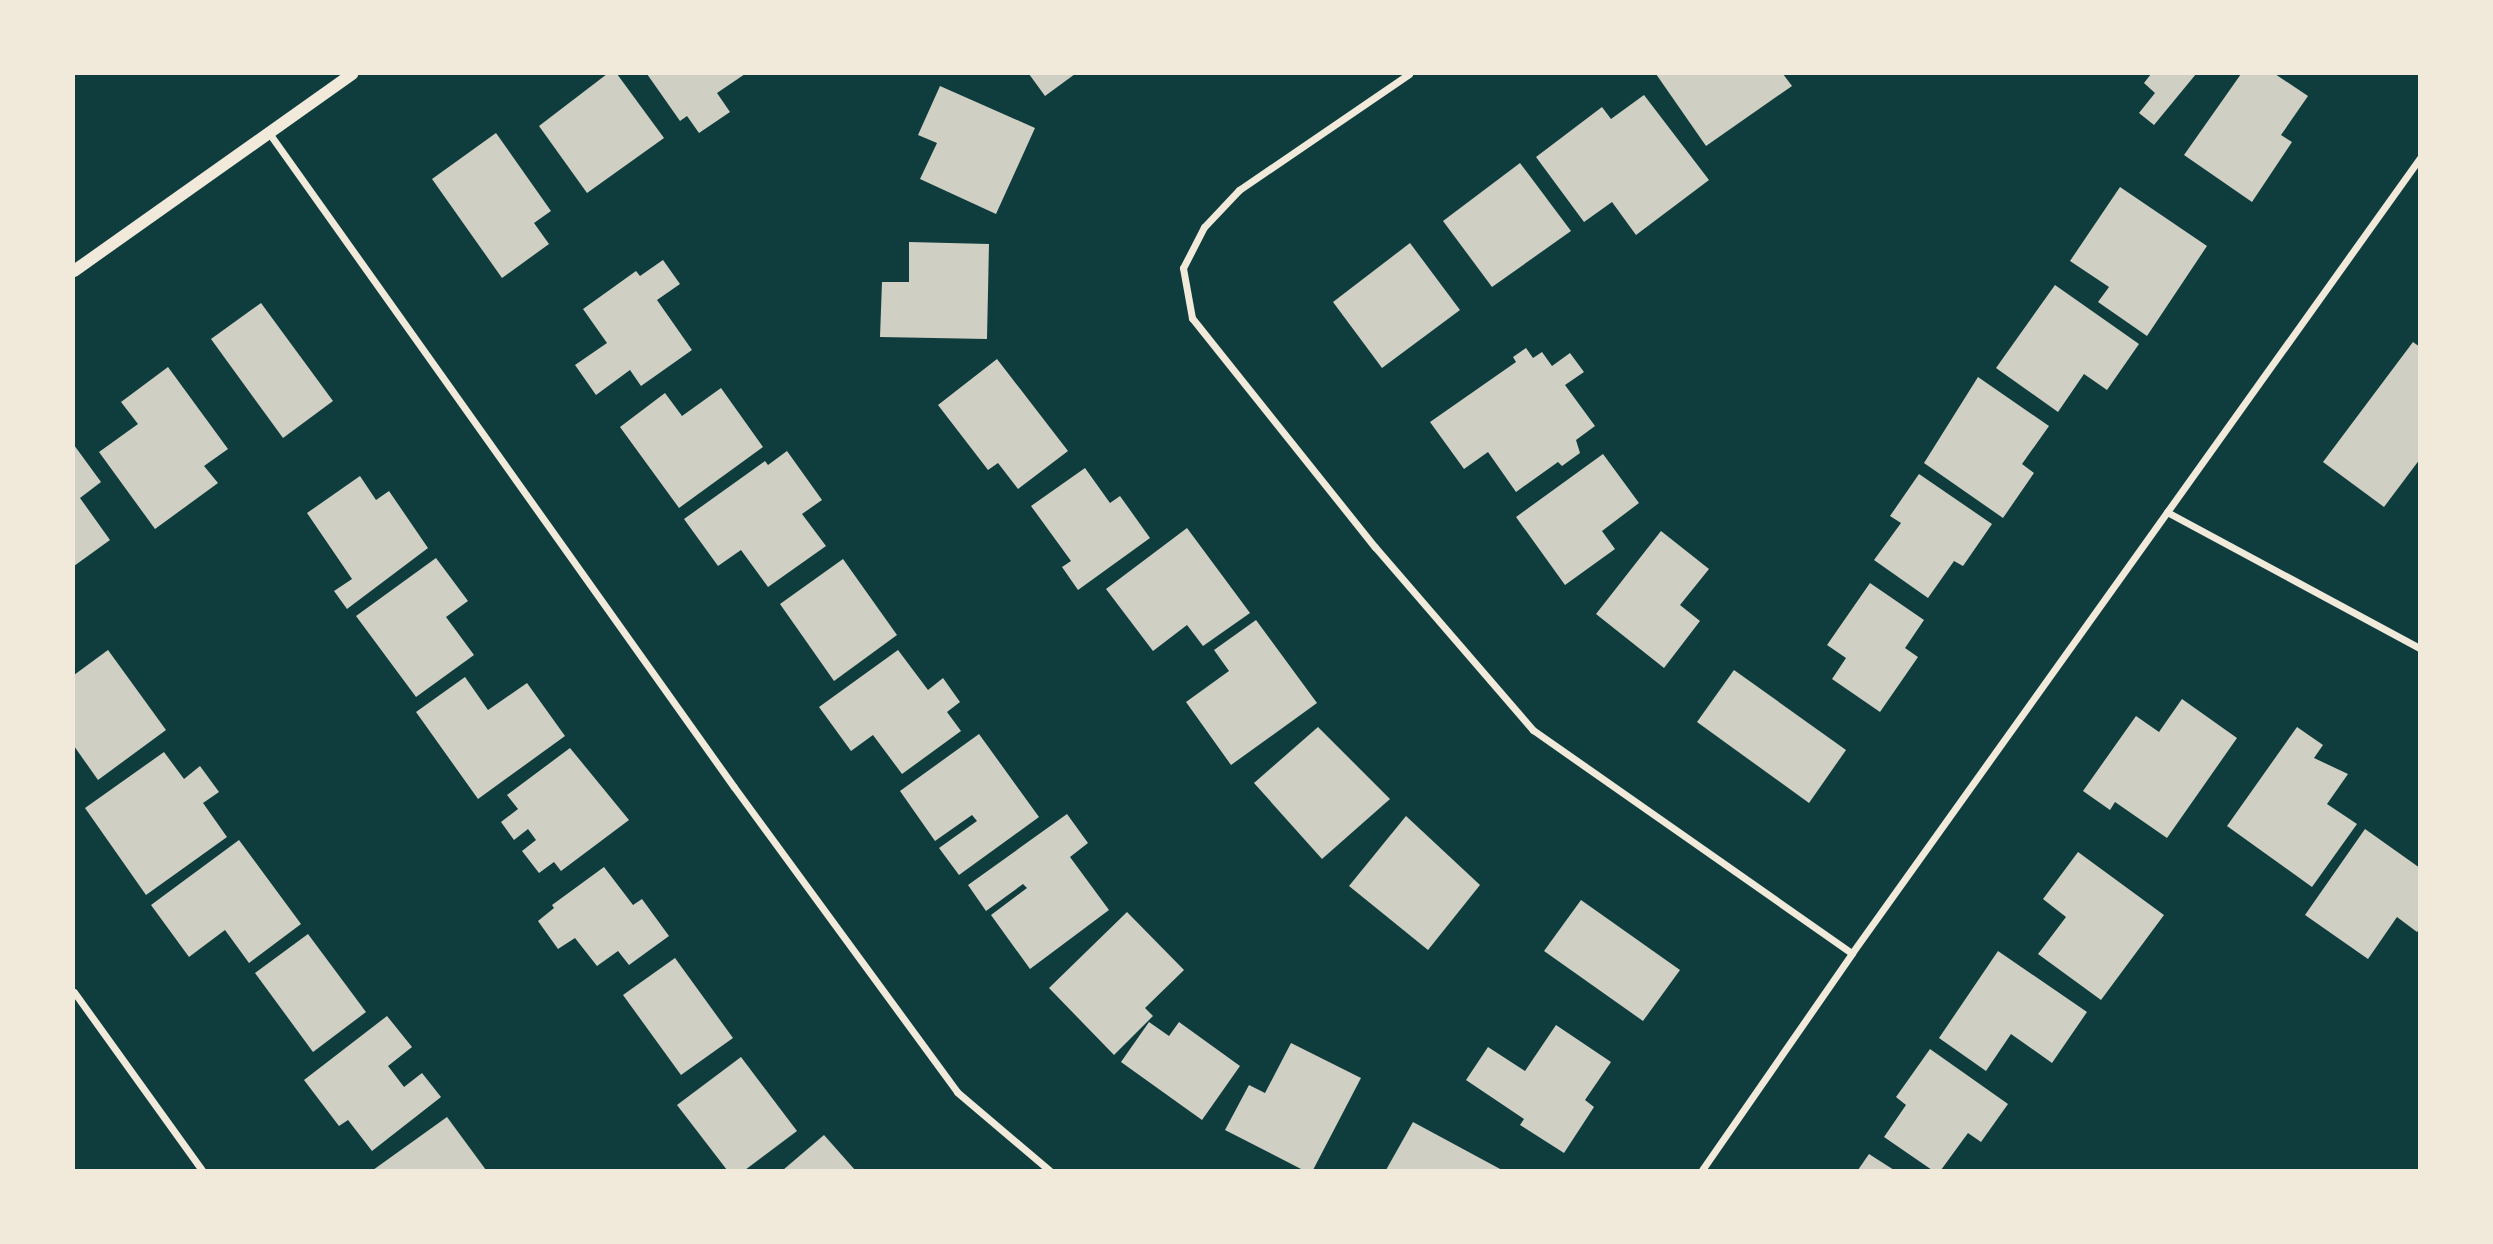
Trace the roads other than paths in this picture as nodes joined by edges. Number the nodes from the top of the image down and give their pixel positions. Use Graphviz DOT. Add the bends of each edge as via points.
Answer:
graph roads {
  1 [pos="352,74"];
  2 [pos="1409,74"];
  3 [pos="269,133"];
  4 [pos="2420,158"];
  5 [pos="74,271"];
  6 [pos="2167,512"];
  7 [pos="2420,648"];
  8 [pos="1852,953"];
  9 [pos="74,992"];
  10 [pos="202,1171"];
  11 [pos="1049,1171"];
  12 [pos="1702,1171"];
  1 -- 3 [label="street"];
  2 -- 8 [label="street" via="1239,190 1203,227 1183,268 1192,318 1375,547 1533,730"];
  3 -- 5 [label="street"];
  3 -- 11 [label="street" via="957,1092"];
  4 -- 6 [label="street"];
  6 -- 7 [label="street"];
  6 -- 8 [label="street"];
  8 -- 12 [label="street"];
  9 -- 10 [label="street"];
}
